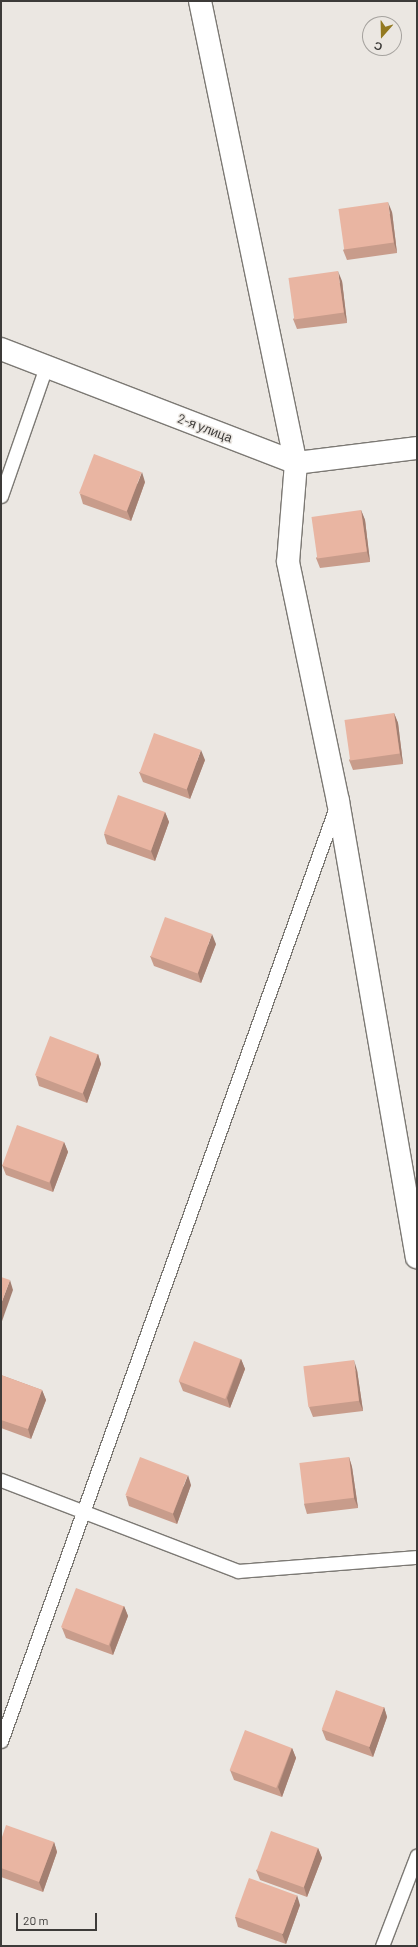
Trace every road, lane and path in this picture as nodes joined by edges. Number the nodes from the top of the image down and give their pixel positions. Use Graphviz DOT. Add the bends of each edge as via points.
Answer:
graph roads {
  1 [pos="200,1"];
  2 [pos="1,349"];
  3 [pos="46,367"];
  4 [pos="417,448"];
  5 [pos="296,463"];
  6 [pos="1,496"];
  7 [pos="338,801"];
  8 [pos="417,1257"];
  9 [pos="1,1480"];
  10 [pos="83,1511"];
  11 [pos="417,1556"];
  12 [pos="1,1741"];
  13 [pos="417,1855"];
  14 [pos="382,1946"];
  1 -- 5 [label="street"];
  2 -- 3 [label="street, 2-я улица"];
  3 -- 5 [label="street, 2-я улица"];
  3 -- 6 [label="lane"];
  4 -- 5 [label="street, 2-я улица"];
  5 -- 7 [label="street" via="288,562"];
  7 -- 8 [label="street"];
  7 -- 10 [label="lane"];
  9 -- 10 [label="lane"];
  10 -- 11 [label="lane" via="238,1571"];
  10 -- 12 [label="lane"];
  13 -- 14 [label="lane"];
}
